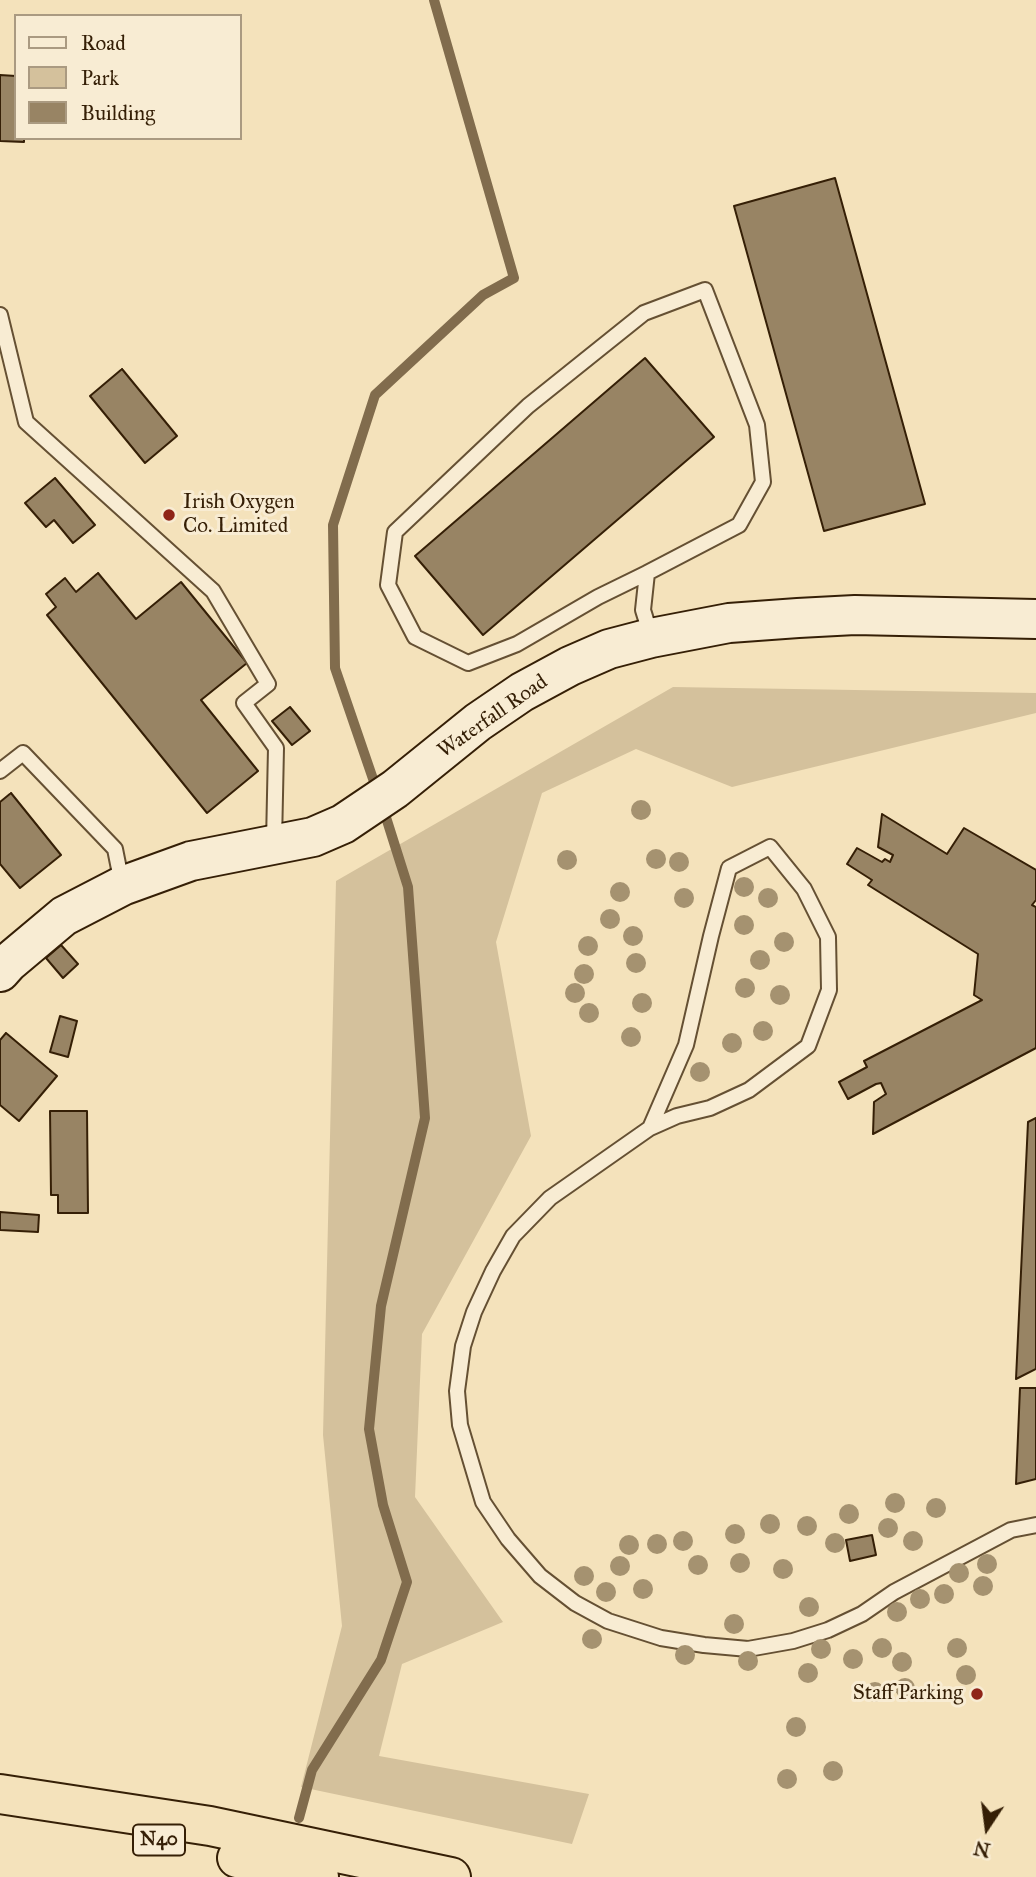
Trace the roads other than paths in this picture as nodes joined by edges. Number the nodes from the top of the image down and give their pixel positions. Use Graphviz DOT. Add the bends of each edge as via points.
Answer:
graph roads {
  1 [pos="0,315"];
  2 [pos="647,573"];
  3 [pos="1036,619"];
  4 [pos="651,638"];
  5 [pos="0,771"];
  6 [pos="274,843"];
  7 [pos="122,886"];
  8 [pos="0,972"];
  9 [pos="650,1128"];
  10 [pos="1036,1525"];
  11 [pos="0,1794"];
  12 [pos="0,1801"];
  13 [pos="319,1877"];
  14 [pos="451,1877"];
  1 -- 6 [label="lane" via="26,422 213,591 268,684 244,703 276,748"];
  2 -- 2 [label="lane" via="739,525 763,482 757,425 705,290 644,313 528,407 395,531 388,585 415,637 468,663 517,643"];
  2 -- 4 [label="lane" via="643,610"];
  3 -- 4 [label="street, Waterfall Road" via="844,615 729,623"];
  4 -- 6 [label="street, Waterfall Road" via="609,649 522,692 343,824 313,837"];
  5 -- 7 [label="lane" via="23,753 115,849"];
  6 -- 7 [label="street, Waterfall Road" via="191,861"];
  7 -- 8 [label="street, Waterfall Road" via="64,916"];
  9 -- 9 [label="lane" via="750,1090 808,1046 829,990 828,937 804,889 770,847 729,869 686,1045"];
  9 -- 10 [label="lane" via="550,1198 513,1236 493,1270 463,1346 457,1391 460,1425 483,1502 540,1576 608,1621 661,1638 748,1649 828,1630 1011,1530"];
  11 -- 14 [label="highway" via="210,1826"];
  12 -- 13 [label="highway, N40"];
}
